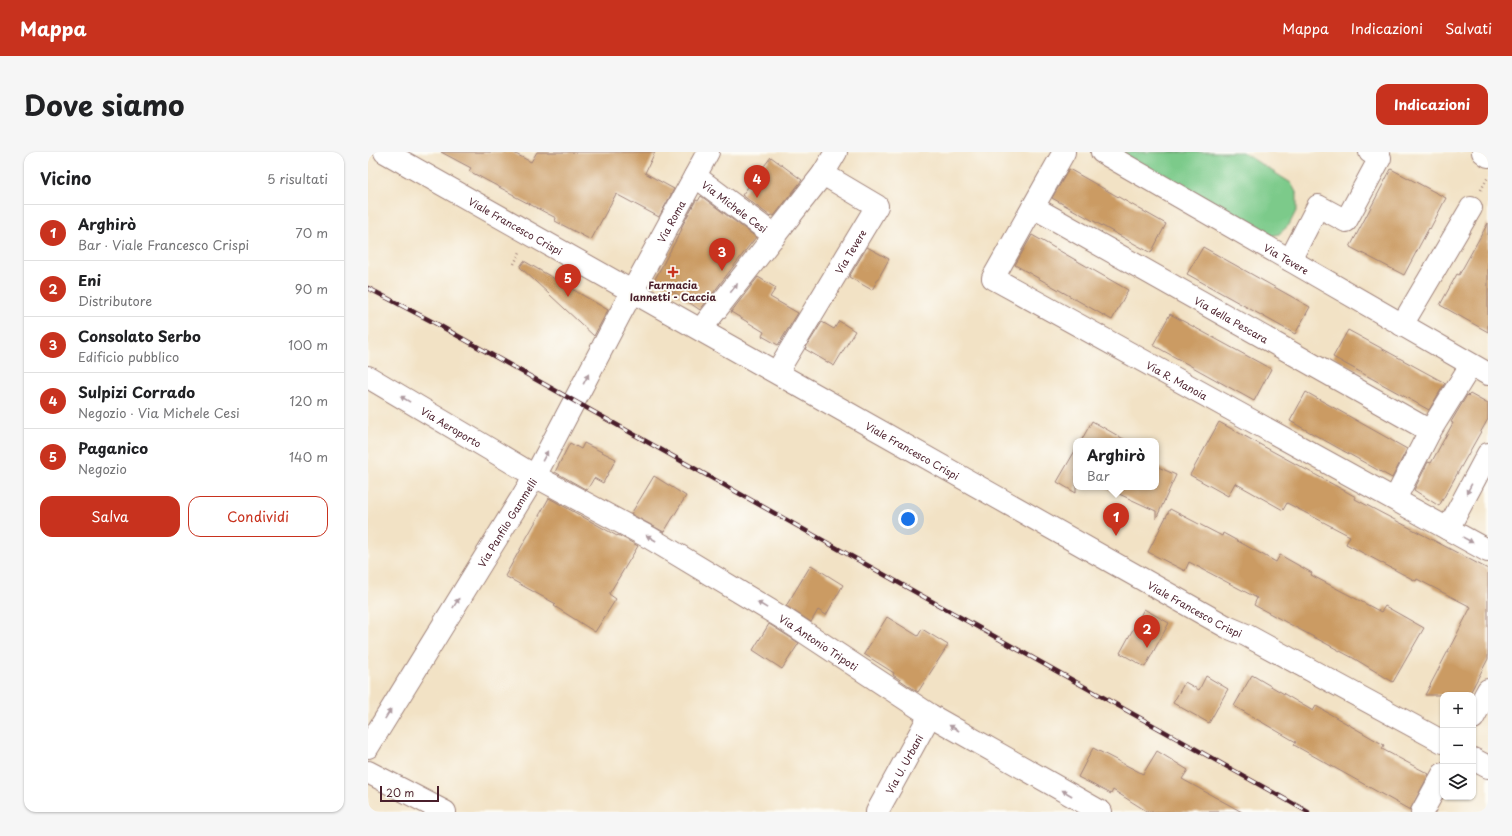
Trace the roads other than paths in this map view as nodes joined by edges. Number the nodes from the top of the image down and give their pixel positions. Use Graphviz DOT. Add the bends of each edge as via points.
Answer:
graph roads {
  1 [pos="385,152"];
  2 [pos="708,152"];
  3 [pos="836,152"];
  4 [pos="1064,152"];
  5 [pos="1102,152"];
  6 [pos="1370,152"];
  7 [pos="1483,152"];
  8 [pos="1488,156"];
  9 [pos="823,174"];
  10 [pos="695,176"];
  11 [pos="1033,206"];
  12 [pos="1471,208"];
  13 [pos="774,236"];
  14 [pos="1290,260"];
  15 [pos="632,290"];
  16 [pos="1402,325"];
  17 [pos="701,329"];
  18 [pos="1480,369"];
  19 [pos="777,372"];
  20 [pos="368,377"];
  21 [pos="1430,432"];
  22 [pos="1488,454"];
  23 [pos="535,476"];
  24 [pos="1395,499"];
  25 [pos="1448,529"];
  26 [pos="1488,551"];
  27 [pos="1488,690"];
  28 [pos="1476,712"];
  29 [pos="930,715"];
  30 [pos="1440,740"];
  31 [pos="368,747"];
  32 [pos="1476,761"];
  33 [pos="1488,767"];
  34 [pos="368,772"];
  35 [pos="1440,779"];
  36 [pos="445,812"];
  37 [pos="877,812"];
  38 [pos="1100,812"];
  39 [pos="1422,812"];
  1 -- 15 [label="street, Viale Francesco Crispi"];
  2 -- 10 [label="street, Via Roma"];
  3 -- 9 [label="street"];
  4 -- 11 [label="street, Via R. Manoia"];
  5 -- 14 [label="street, Via Tevere"];
  6 -- 14 [label="street" via="1380,158 1346,221 1318,206"];
  7 -- 8 [label="street"];
  9 -- 13 [label="street, Via Michele Cesi"];
  9 -- 19 [label="street, Via Tevere" via="877,206"];
  10 -- 13 [label="street, Via Michele Cesi"];
  10 -- 15 [label="street, Via Roma"];
  11 -- 21 [label="street, Via della Pescara"];
  11 -- 24 [label="street, Via R. Manoia" via="993,278"];
  12 -- 16 [label="street"];
  17 -- 13 [label="street, Via Michele Cesi, one-way"];
  14 -- 16 [label="street, Via Tevere"];
  15 -- 17 [label="street, Viale Francesco Crispi"];
  23 -- 15 [label="street, Via Panfilo Gammelli, one-way"];
  16 -- 18 [label="street, Via Tevere"];
  17 -- 19 [label="street, Viale Francesco Crispi"];
  18 -- 21 [label="street, Via Tevere"];
  19 -- 30 [label="street, Viale Francesco Crispi" via="1221,623"];
  23 -- 20 [label="street, Via Aeroporto, one-way"];
  21 -- 24 [label="street, Via Tevere"];
  22 -- 25 [label="street, one-way"];
  29 -- 23 [label="street, Via Antonio Tripoti, one-way" via="725,583 650,538"];
  31 -- 23 [label="street, Via Panfilo Gammelli, one-way"];
  24 -- 25 [label="street, Via R. Manoia"];
  25 -- 26 [label="street, Via R. Manoia, one-way"];
  27 -- 28 [label="street"];
  29 -- 37 [label="street, Via U. Urbani"];
  38 -- 29 [label="street, Via Antonio Tripoti, one-way"];
  32 -- 33 [label="street"];
  34 -- 36 [label="street"];
  35 -- 39 [label="street"];
}
